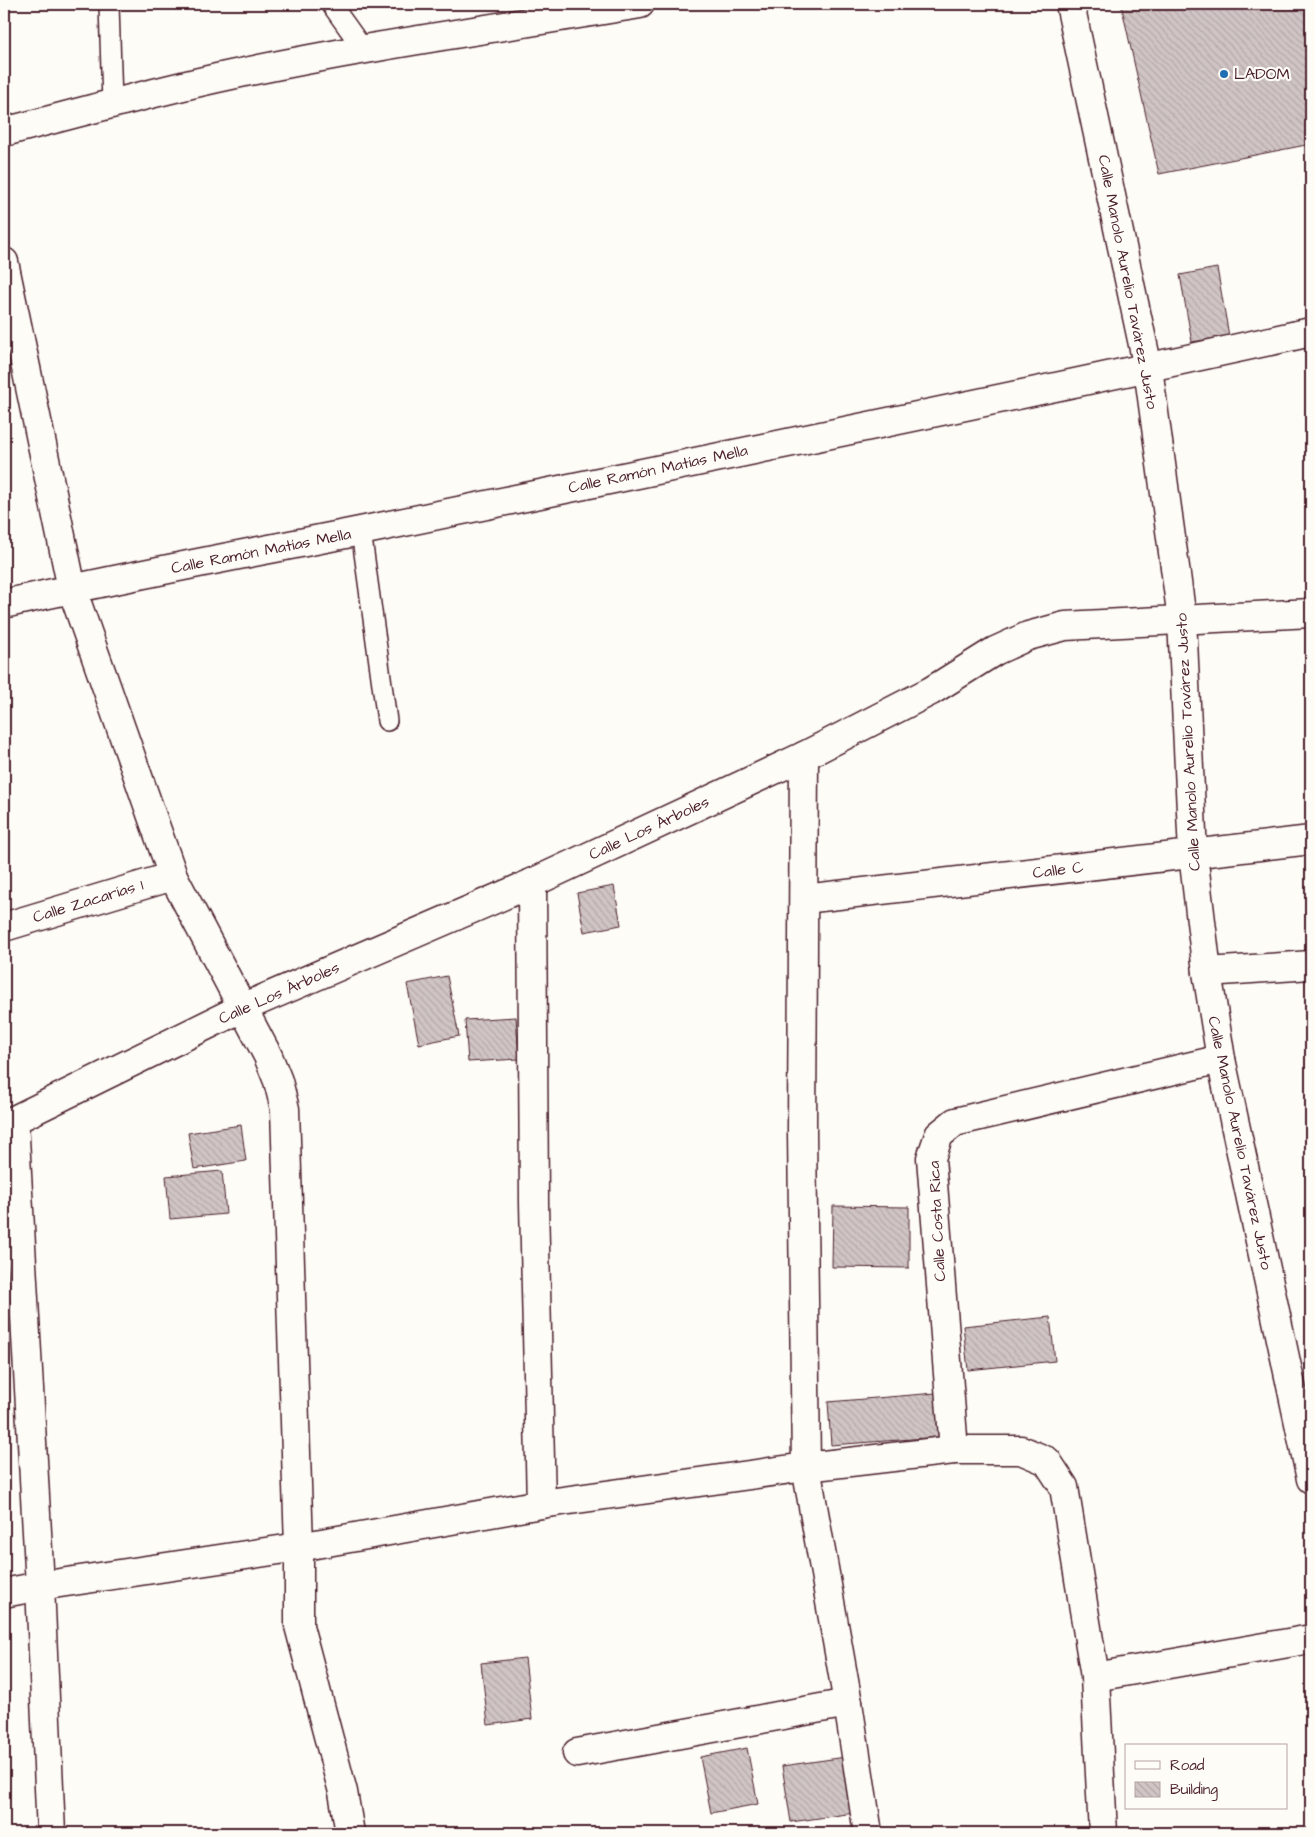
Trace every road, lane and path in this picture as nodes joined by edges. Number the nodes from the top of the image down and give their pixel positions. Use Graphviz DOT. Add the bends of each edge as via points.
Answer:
graph roads {
  1 [pos="109,4"];
  2 [pos="331,4"];
  3 [pos="640,4"];
  4 [pos="1070,4"];
  5 [pos="363,49"];
  6 [pos="112,104"];
  7 [pos="4,132"];
  8 [pos="4,262"];
  9 [pos="1311,332"];
  10 [pos="1148,368"];
  11 [pos="361,530"];
  12 [pos="72,588"];
  13 [pos="4,604"];
  14 [pos="1311,613"];
  15 [pos="1182,619"];
  16 [pos="387,721"];
  17 [pos="804,756"];
  18 [pos="1311,840"];
  19 [pos="1193,854"];
  20 [pos="173,876"];
  21 [pos="532,883"];
  22 [pos="804,899"];
  23 [pos="4,926"];
  24 [pos="1311,965"];
  25 [pos="1207,972"];
  26 [pos="242,1008"];
  27 [pos="1221,1059"];
  28 [pos="9,1122"];
  29 [pos="954,1450"];
  30 [pos="806,1467"];
  31 [pos="1311,1479"];
  32 [pos="541,1504"];
  33 [pos="299,1547"];
  34 [pos="40,1586"];
  35 [pos="4,1593"];
  36 [pos="1311,1639"];
  37 [pos="1095,1677"];
  38 [pos="848,1703"];
  39 [pos="578,1753"];
  40 [pos="50,1833"];
  41 [pos="350,1833"];
  42 [pos="868,1833"];
  43 [pos="1103,1833"];
  1 -- 6 [label="lane"];
  2 -- 5 [label="lane"];
  3 -- 5 [label="street"];
  4 -- 10 [label="street, Calle Manolo Aurelio Tavárez Justo"];
  5 -- 6 [label="street" via="229,75"];
  6 -- 7 [label="street"];
  8 -- 12 [label="street"];
  9 -- 10 [label="street, Calle Ramón Matías Mella"];
  10 -- 11 [label="street, Calle Ramón Matías Mella"];
  10 -- 15 [label="street, Calle Manolo Aurelio Tavárez Justo"];
  11 -- 12 [label="street, Calle Ramón Matías Mella"];
  11 -- 16 [label="lane"];
  12 -- 13 [label="street, Calle Ramón Matías Mella"];
  12 -- 20 [label="street"];
  14 -- 15 [label="street, Calle Los Árboles"];
  15 -- 17 [label="street, Calle Los Árboles" via="1065,626 1028,636 995,650 931,691"];
  15 -- 19 [label="street, Calle Manolo Aurelio Tavárez Justo"];
  17 -- 21 [label="street, Calle Los Árboles"];
  17 -- 22 [label="street"];
  18 -- 19 [label="street, Calle C"];
  19 -- 22 [label="street, Calle C"];
  19 -- 25 [label="street, Calle Manolo Aurelio Tavárez Justo"];
  20 -- 23 [label="street, Calle Zacarías 1"];
  20 -- 26 [label="street"];
  21 -- 26 [label="street, Calle Los Árboles"];
  21 -- 32 [label="street" via="534,1203"];
  22 -- 30 [label="street" via="802,1131"];
  24 -- 25 [label="street"];
  25 -- 27 [label="street, Calle Manolo Aurelio Tavárez Justo"];
  26 -- 28 [label="street, Calle Los Árboles"];
  26 -- 33 [label="street" via="268,1056 285,1109"];
  27 -- 29 [label="street, Calle Costa Rica" via="956,1122 939,1135 931,1158"];
  27 -- 31 [label="street, Calle Manolo Aurelio Tavárez Justo"];
  28 -- 34 [label="street"];
  29 -- 30 [label="street"];
  29 -- 37 [label="street" via="1021,1450 1047,1461 1064,1487"];
  30 -- 32 [label="street"];
  30 -- 38 [label="street"];
  32 -- 33 [label="street"];
  33 -- 34 [label="street"];
  33 -- 41 [label="street" via="299,1626 343,1792"];
  34 -- 35 [label="street"];
  34 -- 40 [label="street"];
  36 -- 37 [label="street"];
  37 -- 43 [label="street"];
  38 -- 39 [label="street"];
  38 -- 42 [label="street"];
}
